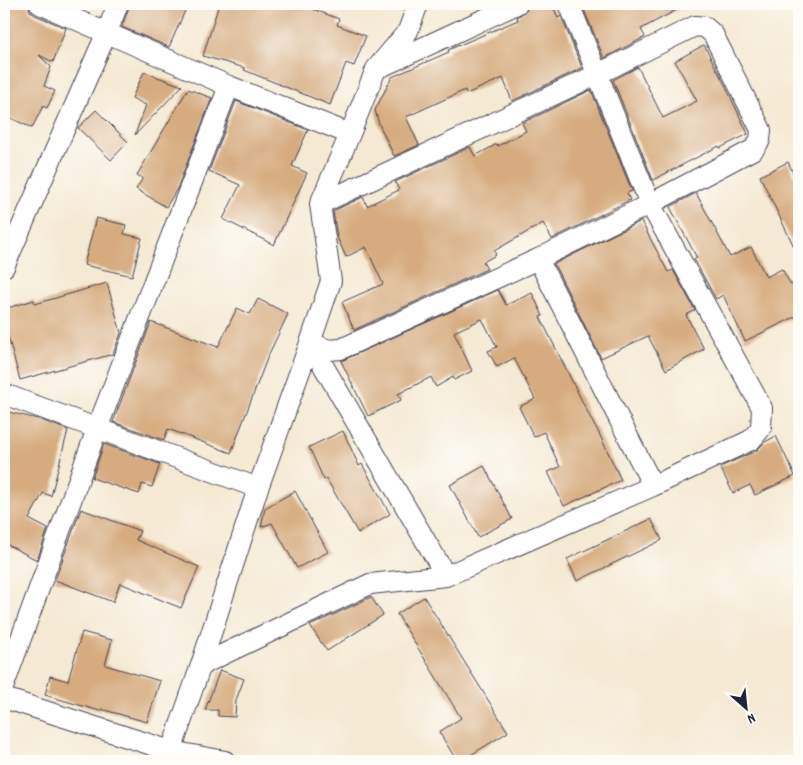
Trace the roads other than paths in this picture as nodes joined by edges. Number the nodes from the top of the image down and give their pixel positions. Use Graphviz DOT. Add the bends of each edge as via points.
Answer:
graph roads {
  1 [pos="40,4"];
  2 [pos="118,4"];
  3 [pos="418,4"];
  4 [pos="517,4"];
  5 [pos="569,4"];
  6 [pos="107,32"];
  7 [pos="376,69"];
  8 [pos="598,74"];
  9 [pos="229,86"];
  10 [pos="350,134"];
  11 [pos="320,204"];
  12 [pos="650,204"];
  13 [pos="538,259"];
  14 [pos="4,267"];
  15 [pos="310,343"];
  16 [pos="4,394"];
  17 [pos="97,429"];
  18 [pos="654,486"];
  19 [pos="258,488"];
  20 [pos="446,576"];
  21 [pos="201,665"];
  22 [pos="4,685"];
  23 [pos="4,698"];
  24 [pos="168,756"];
  25 [pos="225,761"];
  1 -- 6 [label="street"];
  2 -- 6 [label="street"];
  3 -- 7 [label="street" via="408,31"];
  4 -- 7 [label="street"];
  5 -- 8 [label="street"];
  6 -- 9 [label="street"];
  6 -- 14 [label="street"];
  7 -- 10 [label="street"];
  8 -- 11 [label="street"];
  8 -- 12 [label="street"];
  8 -- 12 [label="street" via="695,26 704,27 713,34 761,130 760,140 754,149"];
  9 -- 10 [label="street"];
  9 -- 17 [label="street"];
  10 -- 11 [label="street"];
  11 -- 15 [label="street" via="331,281"];
  12 -- 13 [label="street"];
  12 -- 18 [label="street" via="762,408 761,428 751,440"];
  13 -- 15 [label="street" via="341,349 329,350"];
  13 -- 18 [label="street"];
  15 -- 19 [label="street"];
  15 -- 20 [label="street"];
  16 -- 17 [label="street"];
  17 -- 19 [label="street"];
  17 -- 22 [label="street"];
  18 -- 20 [label="street"];
  19 -- 21 [label="street"];
  20 -- 21 [label="street" via="370,584"];
  21 -- 24 [label="street"];
  23 -- 24 [label="street"];
  24 -- 25 [label="street"];
}
